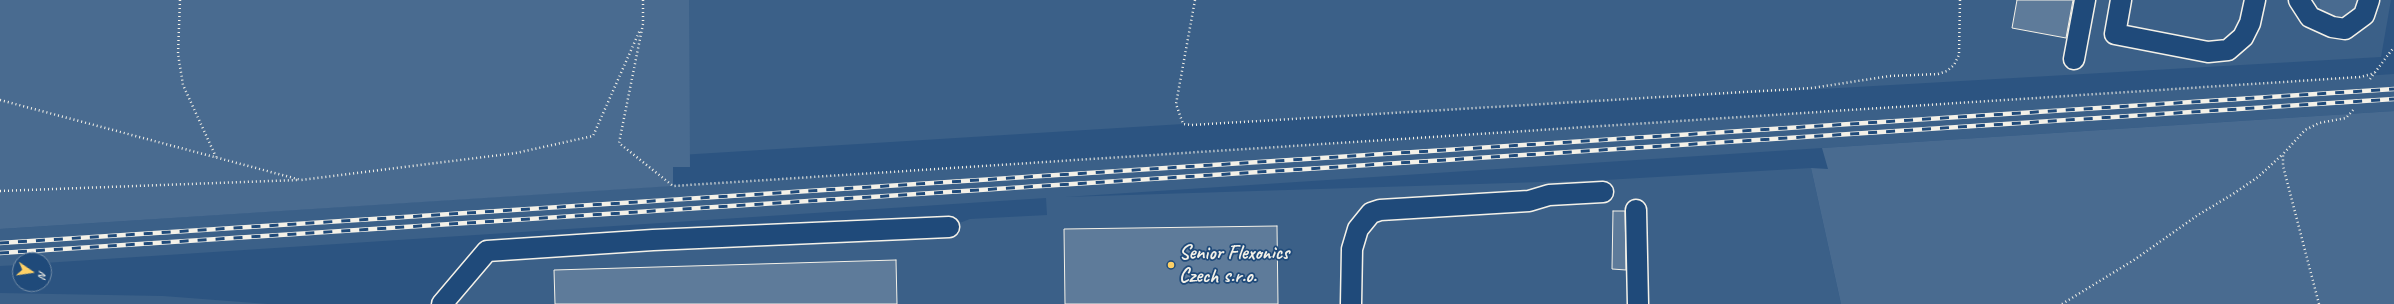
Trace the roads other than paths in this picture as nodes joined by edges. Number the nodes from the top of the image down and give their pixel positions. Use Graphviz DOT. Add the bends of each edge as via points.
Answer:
graph roads {
  1 [pos="2085,0"];
  2 [pos="2121,0"];
  3 [pos="2255,0"];
  4 [pos="2299,0"];
  5 [pos="2369,0"];
  6 [pos="2074,59"];
  7 [pos="1603,192"];
  8 [pos="1636,210"];
  9 [pos="949,227"];
  10 [pos="442,304"];
  11 [pos="1351,304"];
  12 [pos="1638,304"];
  1 -- 6 [label="lane"];
  2 -- 3 [label="lane" via="2115,34 2208,52 2228,50 2243,37 2250,23"];
  4 -- 5 [label="lane" via="2310,17 2332,27 2345,29 2364,15"];
  7 -- 11 [label="lane" via="1549,195 1529,201 1380,210 1371,213 1358,229 1353,244 1350,258"];
  8 -- 12 [label="lane"];
  9 -- 10 [label="lane" via="653,240 487,251"];
}
